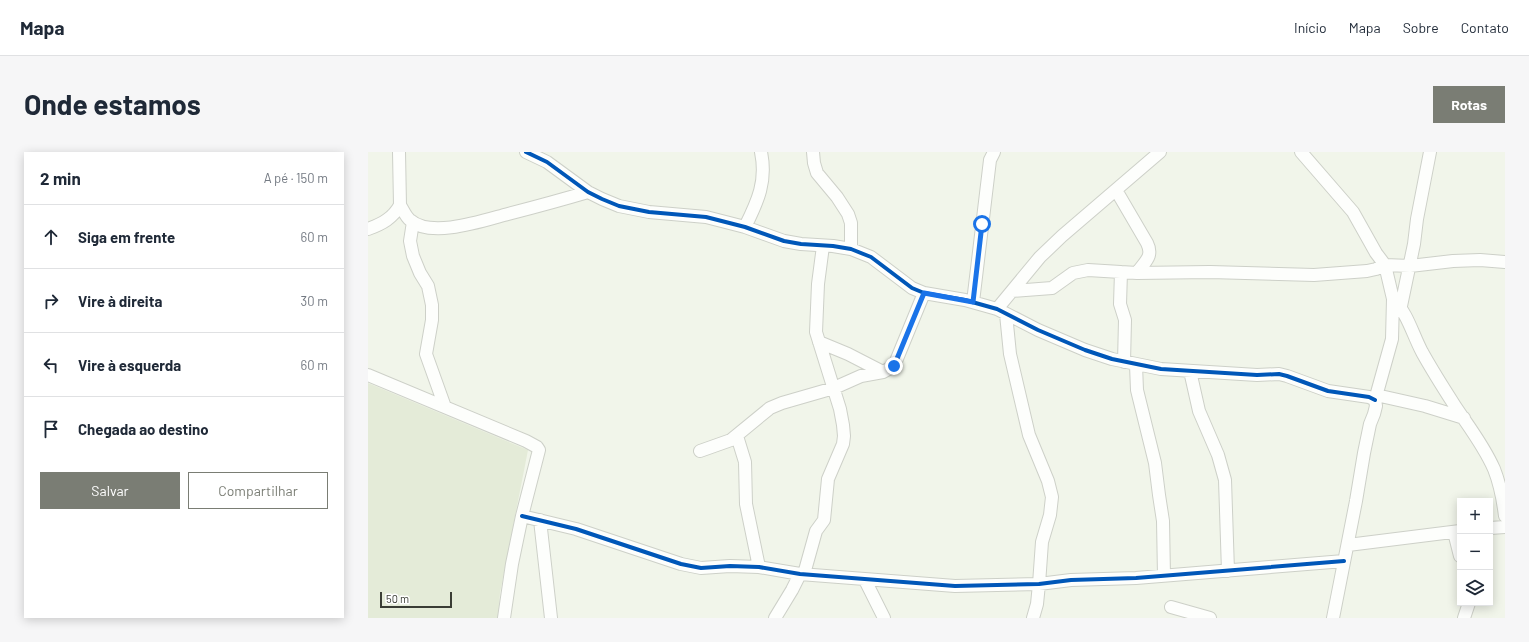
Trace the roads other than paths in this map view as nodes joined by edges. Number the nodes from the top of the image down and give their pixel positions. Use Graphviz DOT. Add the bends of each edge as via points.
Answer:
graph roads {
  1 [pos="399,152"];
  2 [pos="526,152"];
  3 [pos="761,152"];
  4 [pos="813,152"];
  5 [pos="994,152"];
  6 [pos="1160,152"];
  7 [pos="1301,152"];
  8 [pos="1430,152"];
  9 [pos="1116,190"];
  10 [pos="588,192"];
  11 [pos="400,205"];
  12 [pos="386,221"];
  13 [pos="412,221"];
  14 [pos="745,227"];
  15 [pos="368,229"];
  16 [pos="824,246"];
  17 [pos="851,250"];
  18 [pos="1505,262"];
  19 [pos="1385,265"];
  20 [pos="1410,266"];
  21 [pos="1121,272"];
  22 [pos="1136,273"];
  23 [pos="1012,291"];
  24 [pos="924,293"];
  25 [pos="973,302"];
  26 [pos="1397,302"];
  27 [pos="1001,311"];
  28 [pos="819,342"];
  29 [pos="1130,364"];
  30 [pos="1190,371"];
  31 [pos="883,372"];
  32 [pos="368,375"];
  33 [pos="834,388"];
  34 [pos="1376,397"];
  35 [pos="445,407"];
  36 [pos="1464,418"];
  37 [pos="738,436"];
  38 [pos="700,451"];
  39 [pos="522,516"];
  40 [pos="1505,516"];
  41 [pos="540,520"];
  42 [pos="1505,527"];
  43 [pos="1493,528"];
  44 [pos="1457,532"];
  45 [pos="1348,545"];
  46 [pos="1344,561"];
  47 [pos="758,567"];
  48 [pos="1228,571"];
  49 [pos="802,574"];
  50 [pos="1164,576"];
  51 [pos="865,580"];
  52 [pos="1040,584"];
  53 [pos="1468,606"];
  54 [pos="1171,607"];
  55 [pos="504,618"];
  56 [pos="551,618"];
  57 [pos="775,618"];
  58 [pos="884,618"];
  59 [pos="1033,618"];
  60 [pos="1210,618"];
  61 [pos="1333,618"];
  62 [pos="1464,618"];
  1 -- 11 [label="street"];
  2 -- 10 [label="street" via="547,162"];
  3 -- 14 [label="street" via="761,191"];
  4 -- 17 [label="street" via="817,173 848,214 851,223"];
  5 -- 25 [label="street" via="990,160"];
  6 -- 9 [label="street"];
  7 -- 19 [label="street" via="1353,212"];
  8 -- 20 [label="street"];
  9 -- 22 [label="street" via="1150,251 1150,256"];
  9 -- 23 [label="street" via="1040,257"];
  10 -- 13 [label="street" via="463,226 434,228"];
  10 -- 14 [label="street" via="619,206 649,212 706,217"];
  11 -- 12 [label="street"];
  11 -- 13 [label="street"];
  12 -- 13 [label="street"];
  12 -- 15 [label="street"];
  13 -- 35 [label="street" via="410,241 413,256 428,286 432,305 426,354"];
  14 -- 16 [label="street" via="784,241"];
  16 -- 17 [label="street"];
  16 -- 28 [label="street" via="818,284 816,332"];
  17 -- 24 [label="street" via="871,257 912,288"];
  18 -- 20 [label="street" via="1460,261"];
  19 -- 20 [label="street"];
  19 -- 22 [label="street" via="1376,270 1334,274"];
  19 -- 26 [label="street"];
  20 -- 26 [label="street"];
  21 -- 22 [label="street"];
  21 -- 23 [label="street" via="1076,271 1052,288"];
  21 -- 29 [label="street" via="1120,304 1125,320"];
  23 -- 27 [label="street"];
  24 -- 25 [label="street"];
  24 -- 31 [label="street" via="894,366"];
  25 -- 27 [label="street"];
  26 -- 34 [label="street" via="1392,340"];
  26 -- 36 [label="street" via="1406,314 1422,350"];
  27 -- 29 [label="street" via="1024,324 1085,350"];
  27 -- 52 [label="street" via="1029,435 1052,497 1042,542"];
  28 -- 31 [label="street"];
  28 -- 33 [label="street"];
  29 -- 30 [label="street"];
  29 -- 50 [label="street" via="1155,463 1160,495"];
  30 -- 34 [label="street" via="1279,374 1328,391"];
  30 -- 48 [label="street" via="1199,411 1218,455 1225,480"];
  31 -- 33 [label="street" via="861,376"];
  32 -- 35 [label="street"];
  33 -- 37 [label="street" via="782,402 770,408"];
  33 -- 49 [label="street" via="844,425 843,444 828,479 824,520 816,531"];
  34 -- 36 [label="street" via="1425,406"];
  34 -- 45 [label="street"];
  35 -- 39 [label="street" via="537,447 539,455"];
  36 -- 40 [label="street" via="1494,469"];
  37 -- 38 [label="street"];
  37 -- 47 [label="street" via="745,462 746,504"];
  39 -- 41 [label="street"];
  39 -- 55 [label="street"];
  41 -- 47 [label="street" via="584,531 681,564 701,568"];
  41 -- 56 [label="street"];
  42 -- 43 [label="street"];
  44 -- 45 [label="street"];
  45 -- 46 [label="street"];
  46 -- 48 [label="street"];
  46 -- 61 [label="street"];
  47 -- 49 [label="street"];
  48 -- 50 [label="street"];
  49 -- 51 [label="street"];
  49 -- 57 [label="street"];
  50 -- 52 [label="street"];
  51 -- 52 [label="street" via="955,586"];
  51 -- 58 [label="street"];
  52 -- 59 [label="street"];
  53 -- 62 [label="street"];
  54 -- 60 [label="street"];
}
